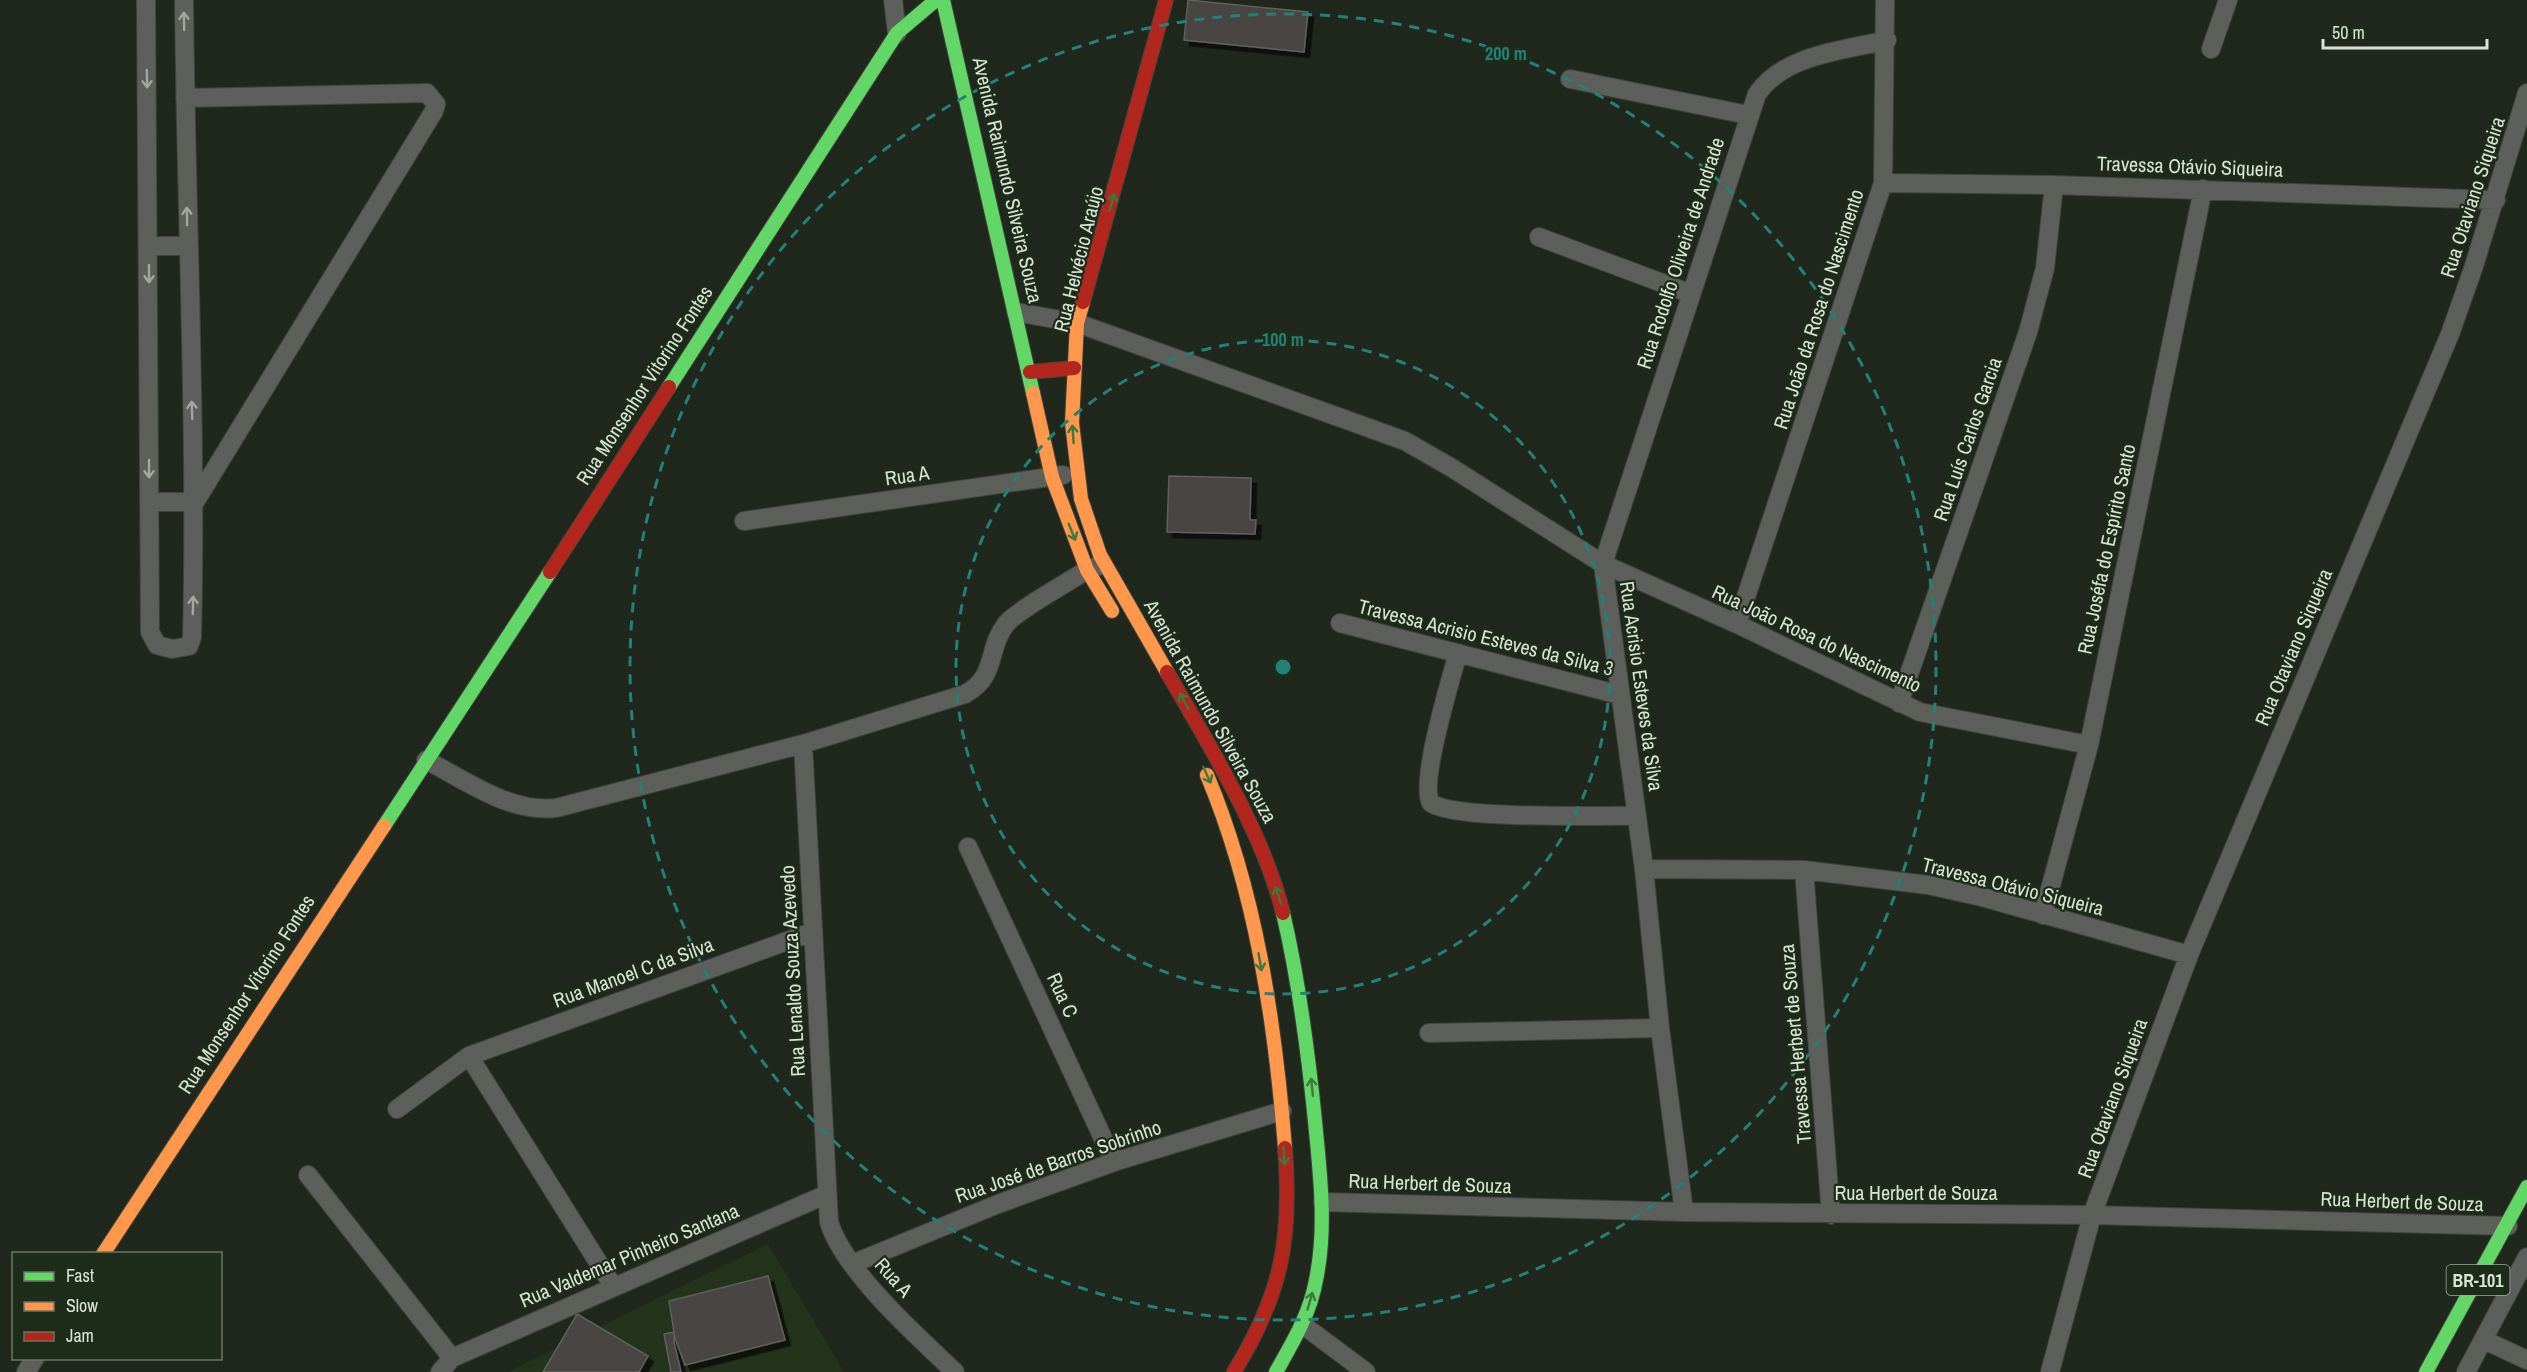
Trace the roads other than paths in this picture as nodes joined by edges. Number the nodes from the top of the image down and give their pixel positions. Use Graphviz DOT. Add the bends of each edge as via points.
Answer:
graph roads {
  1 [pos="146,0"];
  2 [pos="184,0"];
  3 [pos="893,0"];
  4 [pos="1166,0"];
  5 [pos="1886,0"];
  6 [pos="2228,0"];
  7 [pos="941,3"];
  8 [pos="897,33"];
  9 [pos="1887,40"];
  10 [pos="2211,49"];
  11 [pos="1570,79"];
  12 [pos="2527,93"];
  13 [pos="185,98"];
  14 [pos="1748,115"];
  15 [pos="1883,183"];
  16 [pos="2054,185"];
  17 [pos="2203,189"];
  18 [pos="2496,200"];
  19 [pos="1539,237"];
  20 [pos="149,246"];
  21 [pos="187,246"];
  22 [pos="1689,293"];
  23 [pos="1016,312"];
  24 [pos="1077,323"];
  25 [pos="1074,368"];
  26 [pos="1030,372"];
  27 [pos="1077,472"];
  28 [pos="1052,477"];
  29 [pos="149,502"];
  30 [pos="195,502"];
  31 [pos="744,521"];
  32 [pos="1091,532"];
  33 [pos="1105,563"];
  34 [pos="1603,564"];
  35 [pos="1087,570"];
  36 [pos="1340,623"];
  37 [pos="1737,624"];
  38 [pos="1122,627"];
  39 [pos="1458,653"];
  40 [pos="1158,685"];
  41 [pos="1620,695"];
  42 [pos="1899,703"];
  43 [pos="802,744"];
  44 [pos="2089,744"];
  45 [pos="426,760"];
  46 [pos="1637,816"];
  47 [pos="968,847"];
  48 [pos="1644,869"];
  49 [pos="1804,870"];
  50 [pos="2043,915"];
  51 [pos="812,932"];
  52 [pos="2188,956"];
  53 [pos="1660,1029"];
  54 [pos="1429,1033"];
  55 [pos="469,1056"];
  56 [pos="397,1109"];
  57 [pos="1282,1111"];
  58 [pos="1114,1162"];
  59 [pos="308,1175"];
  60 [pos="2527,1187"];
  61 [pos="825,1196"];
  62 [pos="1323,1202"];
  63 [pos="1684,1212"];
  64 [pos="1832,1215"];
  65 [pos="2092,1215"];
  66 [pos="2508,1226"];
  67 [pos="104,1252"];
  68 [pos="2527,1257"];
  69 [pos="852,1264"];
  70 [pos="613,1286"];
  71 [pos="1303,1325"];
  72 [pos="2484,1340"];
  73 [pos="452,1358"];
  74 [pos="2527,1360"];
  75 [pos="440,1372"];
  76 [pos="955,1372"];
  77 [pos="1234,1372"];
  78 [pos="1276,1372"];
  79 [pos="1366,1372"];
  80 [pos="2050,1372"];
  81 [pos="2426,1372"];
  82 [pos="2466,1372"];
  1 -- 20 [label="street, one-way"];
  13 -- 2 [label="street, one-way"];
  3 -- 8 [label="street"];
  24 -- 4 [label="main road, Rua Helvécio Araújo, one-way"];
  5 -- 9 [label="street, Rua João da Rosa do Nascimento"];
  6 -- 10 [label="street"];
  7 -- 8 [label="main road, Rua Monsenhor Vitorino Fontes"];
  7 -- 23 [label="main road, Avenida Raimundo Silveira Souza"];
  8 -- 45 [label="main road, Rua Monsenhor Vitorino Fontes"];
  9 -- 14 [label="street, Rua Rodolfo Oliveira de Andrade" via="1810,57 1777,72 1757,94"];
  9 -- 15 [label="street, Rua João da Rosa do Nascimento"];
  11 -- 14 [label="street"];
  12 -- 18 [label="street, Rua Otaviano Siqueira"];
  21 -- 13 [label="street, one-way"];
  13 -- 30 [label="street" via="427,93 436,104"];
  14 -- 22 [label="street, Rua Rodolfo Oliveira de Andrade"];
  15 -- 16 [label="street, Travessa Otávio Siqueira"];
  15 -- 37 [label="street, Rua João da Rosa do Nascimento"];
  16 -- 17 [label="street, Travessa Otávio Siqueira"];
  16 -- 42 [label="street, Rua Luís Carlos Garcia" via="2045,268 2028,332"];
  17 -- 18 [label="street, Travessa Otávio Siqueira"];
  17 -- 44 [label="street, Rua Joséfa do Espírito Santo"];
  18 -- 52 [label="street, Rua Otaviano Siqueira" via="2446,344"];
  19 -- 22 [label="street"];
  20 -- 21 [label="street"];
  20 -- 29 [label="street, one-way"];
  30 -- 21 [label="street, one-way"];
  22 -- 34 [label="street, Rua Rodolfo Oliveira de Andrade"];
  23 -- 24 [label="street, Rua Acrisio Esteves da Silva"];
  23 -- 26 [label="main road, Avenida Raimundo Silveira Souza"];
  24 -- 25 [label="main road, Rua Helvécio Araújo"];
  24 -- 34 [label="street, Rua Acrisio Esteves da Silva" via="1405,441"];
  25 -- 26 [label="main road"];
  27 -- 25 [label="main road, Rua Helvécio Araújo, one-way" via="1072,423"];
  26 -- 28 [label="main road, Avenida Raimundo Silveira Souza"];
  27 -- 28 [label="street, Rua A"];
  27 -- 32 [label="main road, Rua Helvécio Araújo"];
  28 -- 31 [label="street, Rua A"];
  28 -- 35 [label="main road, Avenida Raimundo Silveira Souza, one-way"];
  29 -- 30 [label="street"];
  29 -- 30 [label="street, one-way" via="151,638 157,645 172,649 189,646 192,638"];
  32 -- 33 [label="main road, Avenida Raimundo Silveira Souza"];
  33 -- 35 [label="street"];
  62 -- 33 [label="main road, Avenida Raimundo Silveira Souza, one-way" via="1308,1050 1281,902 1248,821 1216,759"];
  34 -- 37 [label="street, Rua João Rosa do Nascimento"];
  34 -- 41 [label="street, Rua Acrisio Esteves da Silva"];
  35 -- 38 [label="main road, Avenida Raimundo Silveira Souza"];
  35 -- 43 [label="street" via="1006,624 985,679 977,688"];
  36 -- 39 [label="street, Travessa Acrisio Esteves da Silva 3"];
  37 -- 42 [label="street, Rua João Rosa do Nascimento"];
  39 -- 41 [label="street, Travessa Acrisio Esteves da Silva 3"];
  39 -- 46 [label="street" via="1431,764 1427,793 1431,803 1444,809 1476,813"];
  40 -- 57 [label="main road, Avenida Raimundo Silveira Souza, one-way" via="1197,754 1231,833 1241,867"];
  41 -- 46 [label="street, Rua Acrisio Esteves da Silva"];
  42 -- 44 [label="street, Rua João Rosa do Nascimento" via="1920,712"];
  43 -- 45 [label="street" via="538,810 501,799"];
  43 -- 51 [label="street, Rua Lenaldo Souza Azevedo"];
  44 -- 50 [label="street, Rua Joséfa do Espírito Santo"];
  45 -- 67 [label="main road, Rua Monsenhor Vitorino Fontes"];
  46 -- 48 [label="street, Rua Acrisio Esteves da Silva"];
  47 -- 58 [label="street, Rua C"];
  48 -- 49 [label="street, Travessa Otávio Siqueira"];
  48 -- 53 [label="street, Rua Acrisio Esteves da Silva"];
  49 -- 50 [label="street, Travessa Otávio Siqueira" via="1928,885"];
  49 -- 64 [label="street, Travessa Herbert de Souza"];
  50 -- 52 [label="street, Travessa Otávio Siqueira"];
  51 -- 55 [label="street, Rua Manoel C da Silva"];
  51 -- 61 [label="street, Rua Lenaldo Souza Azevedo"];
  52 -- 65 [label="street, Rua Otaviano Siqueira"];
  53 -- 54 [label="street"];
  53 -- 63 [label="street, Rua Acrisio Esteves da Silva"];
  55 -- 56 [label="street, Rua Manoel C da Silva"];
  55 -- 70 [label="street"];
  57 -- 58 [label="street, Rua José de Barros Sobrinho"];
  57 -- 77 [label="main road, Avenida Raimundo Silveira Souza, one-way" via="1285,1231 1280,1269 1270,1308"];
  58 -- 69 [label="street, Rua José de Barros Sobrinho"];
  59 -- 73 [label="street"];
  60 -- 66 [label="main road, BR-101"];
  61 -- 69 [label="street, Rua A" via="834,1238"];
  61 -- 70 [label="street, Rua Valdemar Pinheiro Santana"];
  62 -- 63 [label="street, Rua Herbert de Souza"];
  71 -- 62 [label="main road, Avenida Raimundo Silveira Souza, one-way" via="1318,1270"];
  63 -- 64 [label="street, Rua Herbert de Souza"];
  64 -- 65 [label="street, Rua Herbert de Souza"];
  65 -- 66 [label="street, Rua Herbert de Souza"];
  65 -- 80 [label="street, Rua Otaviano Siqueira"];
  66 -- 81 [label="main road, BR-101"];
  68 -- 72 [label="street"];
  69 -- 76 [label="street, Rua A"];
  70 -- 73 [label="street, Rua Valdemar Pinheiro Santana"];
  71 -- 78 [label="main road, Avenida Raimundo Silveira Souza"];
  71 -- 79 [label="street"];
  72 -- 74 [label="street"];
  72 -- 82 [label="street"];
  73 -- 75 [label="street"];
}
